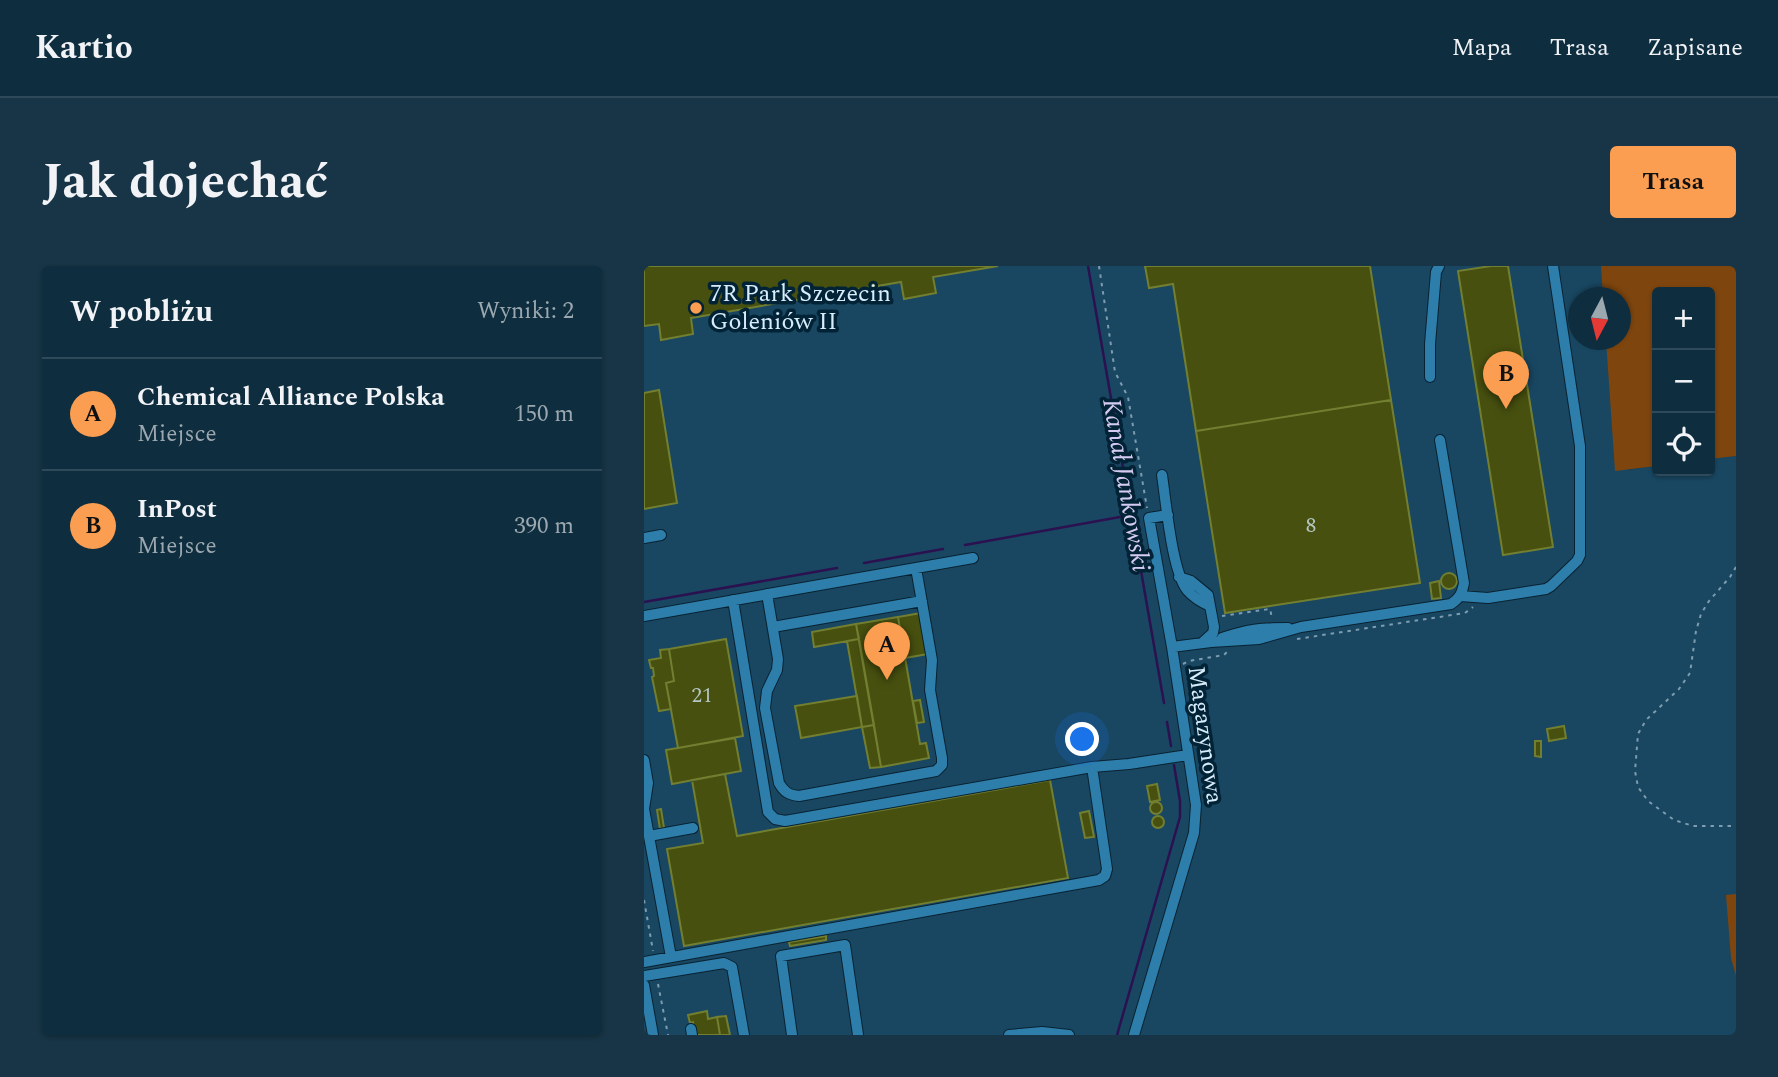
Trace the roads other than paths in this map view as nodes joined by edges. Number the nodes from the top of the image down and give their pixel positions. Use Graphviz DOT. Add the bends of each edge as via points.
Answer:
graph roads {
  1 [pos="1438,266"];
  2 [pos="1553,266"];
  3 [pos="1430,377"];
  4 [pos="1440,440"];
  5 [pos="1162,475"];
  6 [pos="1168,515"];
  7 [pos="661,535"];
  8 [pos="644,538"];
  9 [pos="973,558"];
  10 [pos="916,568"];
  11 [pos="767,594"];
  12 [pos="1460,596"];
  13 [pos="733,600"];
  14 [pos="922,601"];
  15 [pos="644,616"];
  16 [pos="773,627"];
  17 [pos="1207,642"];
  18 [pos="1172,647"];
  19 [pos="1188,755"];
  20 [pos="644,760"];
  21 [pos="1092,767"];
  22 [pos="693,828"];
  23 [pos="649,836"];
  24 [pos="778,937"];
  25 [pos="781,956"];
  26 [pos="671,957"];
  27 [pos="644,962"];
  28 [pos="644,976"];
  29 [pos="644,985"];
  30 [pos="653,1035"];
  31 [pos="744,1035"];
  32 [pos="792,1035"];
  33 [pos="858,1035"];
  34 [pos="1009,1035"];
  35 [pos="1069,1035"];
  36 [pos="1134,1035"];
  1 -- 3 [label="street"];
  2 -- 12 [label="street" via="1580,446 1580,555 1546,589 1488,598"];
  4 -- 12 [label="street" via="1464,583"];
  5 -- 6 [label="street"];
  6 -- 17 [label="street" via="1179,577 1208,595 1214,627"];
  6 -- 18 [label="street, Magazynowa" via="1149,518"];
  7 -- 8 [label="street"];
  9 -- 10 [label="street"];
  10 -- 11 [label="street"];
  10 -- 14 [label="street"];
  11 -- 13 [label="street"];
  11 -- 16 [label="street"];
  12 -- 17 [label="street" via="1451,604 1301,627 1258,628"];
  13 -- 15 [label="street"];
  13 -- 21 [label="street" via="768,812 775,819 785,821"];
  14 -- 16 [label="street"];
  14 -- 16 [label="street" via="942,765 936,771 799,796 790,795 779,783 765,708 777,670"];
  17 -- 18 [label="street"];
  18 -- 19 [label="street, Magazynowa"];
  19 -- 21 [label="street"];
  19 -- 36 [label="street, Magazynowa" via="1196,805 1194,833"];
  20 -- 23 [label="street"];
  21 -- 24 [label="street" via="1107,869 1099,880"];
  22 -- 23 [label="street"];
  23 -- 26 [label="street"];
  24 -- 25 [label="street"];
  24 -- 26 [label="street"];
  25 -- 32 [label="street"];
  25 -- 33 [label="street" via="845,945"];
  26 -- 27 [label="street"];
  28 -- 31 [label="street" via="729,964"];
  29 -- 30 [label="street"];
  34 -- 35 [label="street"];
}
